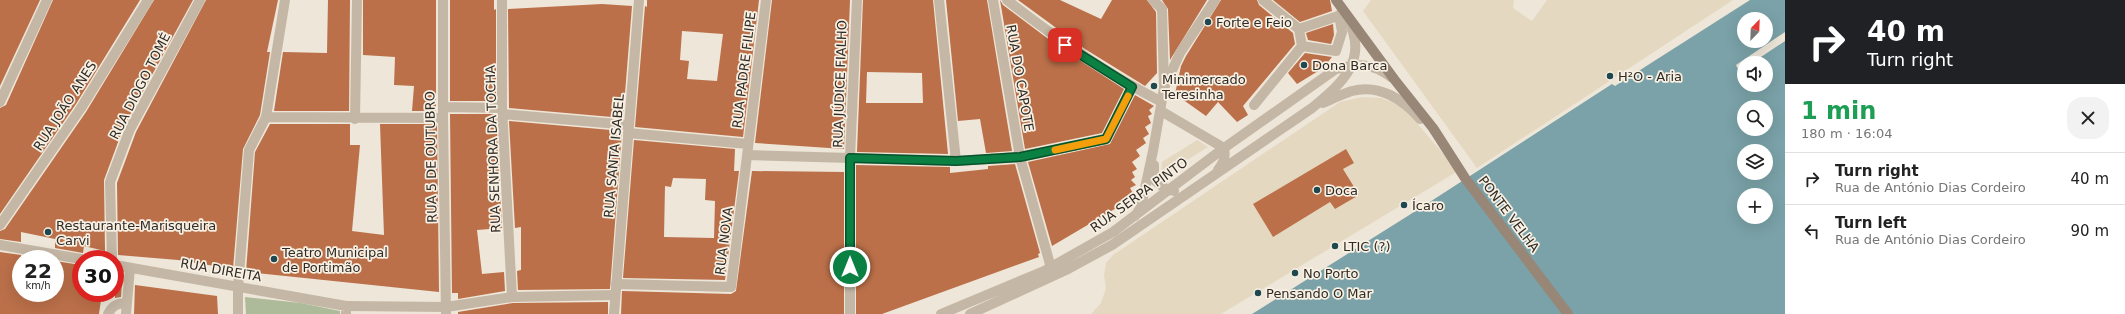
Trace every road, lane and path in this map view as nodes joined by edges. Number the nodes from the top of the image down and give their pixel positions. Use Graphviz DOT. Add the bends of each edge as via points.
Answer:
graph roads {
  1 [pos="47,0"];
  2 [pos="148,0"];
  3 [pos="200,0"];
  4 [pos="285,0"];
  5 [pos="357,0"];
  6 [pos="444,0"];
  7 [pos="502,0"];
  8 [pos="639,0"];
  9 [pos="766,0"];
  10 [pos="857,0"];
  11 [pos="939,0"];
  12 [pos="993,0"];
  13 [pos="1007,0"];
  14 [pos="1153,0"];
  15 [pos="1215,0"];
  16 [pos="1263,0"];
  17 [pos="1337,1"];
  18 [pos="1342,14"];
  19 [pos="1299,29"];
  20 [pos="1302,46"];
  21 [pos="1351,65"];
  22 [pos="1394,79"];
  23 [pos="1132,87"];
  24 [pos="1164,88"];
  25 [pos="0,102"];
  26 [pos="1254,105"];
  27 [pos="443,106"];
  28 [pos="1161,106"];
  29 [pos="1312,108"];
  30 [pos="502,111"];
  31 [pos="266,117"];
  32 [pos="443,118"];
  33 [pos="355,119"];
  34 [pos="629,129"];
  35 [pos="1431,129"];
  36 [pos="748,144"];
  37 [pos="1224,148"];
  38 [pos="1153,151"];
  39 [pos="747,155"];
  40 [pos="1020,157"];
  41 [pos="850,158"];
  42 [pos="956,161"];
  43 [pos="1214,175"];
  44 [pos="1195,188"];
  45 [pos="1170,190"];
  46 [pos="1134,217"];
  47 [pos="0,225"];
  48 [pos="0,245"];
  49 [pos="112,250"];
  50 [pos="72,257"];
  51 [pos="124,267"];
  52 [pos="130,268"];
  53 [pos="1052,272"];
  54 [pos="616,284"];
  55 [pos="238,287"];
  56 [pos="615,295"];
  57 [pos="512,297"];
  58 [pos="127,303"];
  59 [pos="346,310"];
  60 [pos="446,310"];
  61 [pos="108,314"];
  62 [pos="126,314"];
  63 [pos="238,314"];
  64 [pos="614,314"];
  65 [pos="850,314"];
  66 [pos="942,314"];
  67 [pos="970,314"];
  68 [pos="1568,314"];
  1 -- 25 [label="street"];
  2 -- 47 [label="street, RUA JOÃO ANES" via="81,108"];
  3 -- 49 [label="street, RUA DIOGO TOMÉ" via="130,129 110,182"];
  4 -- 31 [label="street"];
  5 -- 33 [label="street"];
  6 -- 27 [label="street, RUA 5 DE OUTUBRO"];
  7 -- 30 [label="street, RUA SENHORA DA TOCHA"];
  8 -- 34 [label="street, RUA SANTA ISABEL"];
  9 -- 36 [label="street, RUA PADRE FILIPE"];
  10 -- 41 [label="street, RUA JÚDICE FIALHO"];
  11 -- 42 [label="street"];
  12 -- 40 [label="street, RUA DO CAPOTE"];
  13 -- 23 [label="street" via="1065,45"];
  14 -- 24 [label="street" via="1162,8"];
  15 -- 24 [label="street" via="1180,53"];
  16 -- 19 [label="street"];
  17 -- 18 [label="street"];
  17 -- 22 [label="main road, PONTE VELHA"];
  18 -- 19 [label="street"];
  18 -- 20 [label="street" via="1342,32 1336,51"];
  18 -- 21 [label="street" via="1352,27 1354,60"];
  19 -- 20 [label="street"];
  20 -- 26 [label="street"];
  21 -- 22 [label="street" via="1382,70"];
  21 -- 29 [label="street" via="1340,85"];
  21 -- 37 [label="street, RUA SERPA PINTO" via="1336,68"];
  22 -- 35 [label="main road, PONTE VELHA"];
  23 -- 28 [label="street"];
  23 -- 40 [label="street" via="1106,139"];
  24 -- 28 [label="street"];
  27 -- 30 [label="street"];
  27 -- 32 [label="street, RUA 5 DE OUTUBRO"];
  28 -- 37 [label="street"];
  28 -- 38 [label="street"];
  29 -- 35 [label="street" via="1352,91 1374,89 1402,100"];
  29 -- 43 [label="street, RUA SERPA PINTO"];
  30 -- 34 [label="street"];
  30 -- 57 [label="street, RUA SENHORA DA TOCHA"];
  31 -- 33 [label="street"];
  31 -- 55 [label="street" via="249,150"];
  32 -- 33 [label="street"];
  32 -- 60 [label="street, RUA 5 DE OUTUBRO"];
  34 -- 36 [label="street"];
  34 -- 54 [label="street, RUA SANTA ISABEL"];
  35 -- 68 [label="main road, PONTE VELHA"];
  36 -- 39 [label="street, RUA PADRE FILIPE"];
  37 -- 43 [label="street" via="1224,162"];
  37 -- 45 [label="street, RUA SERPA PINTO"];
  38 -- 45 [label="street" via="1154,180"];
  38 -- 46 [label="street" via="1141,206"];
  39 -- 41 [label="street"];
  39 -- 54 [label="street, RUA NOVA" via="731,287"];
  40 -- 42 [label="street"];
  40 -- 53 [label="street, RUA DO CAPOTE"];
  41 -- 42 [label="street"];
  41 -- 65 [label="street, RUA JÚDICE FIALHO"];
  43 -- 44 [label="street, RUA SERPA PINTO"];
  44 -- 45 [label="street" via="1178,192"];
  44 -- 53 [label="street, RUA SERPA PINTO" via="1112,245"];
  45 -- 46 [label="street, RUA SERPA PINTO"];
  46 -- 53 [label="street, RUA SERPA PINTO"];
  48 -- 50 [label="street"];
  51 -- 52 [label="street, RUA DIREITA"];
  52 -- 55 [label="street, RUA DIREITA"];
  52 -- 58 [label="street"];
  53 -- 66 [label="street, RUA SERPA PINTO"];
  53 -- 67 [label="street, RUA SERPA PINTO"];
  54 -- 56 [label="street, RUA SANTA ISABEL"];
  55 -- 59 [label="street, RUA DIREITA"];
  55 -- 63 [label="street"];
  56 -- 57 [label="street, RUA DIREITA"];
  56 -- 64 [label="street, RUA SANTA ISABEL"];
  57 -- 60 [label="street, RUA DIREITA"];
  58 -- 61 [label="street" via="111,307"];
  58 -- 62 [label="street"];
  59 -- 60 [label="street, RUA DIREITA"];
}
